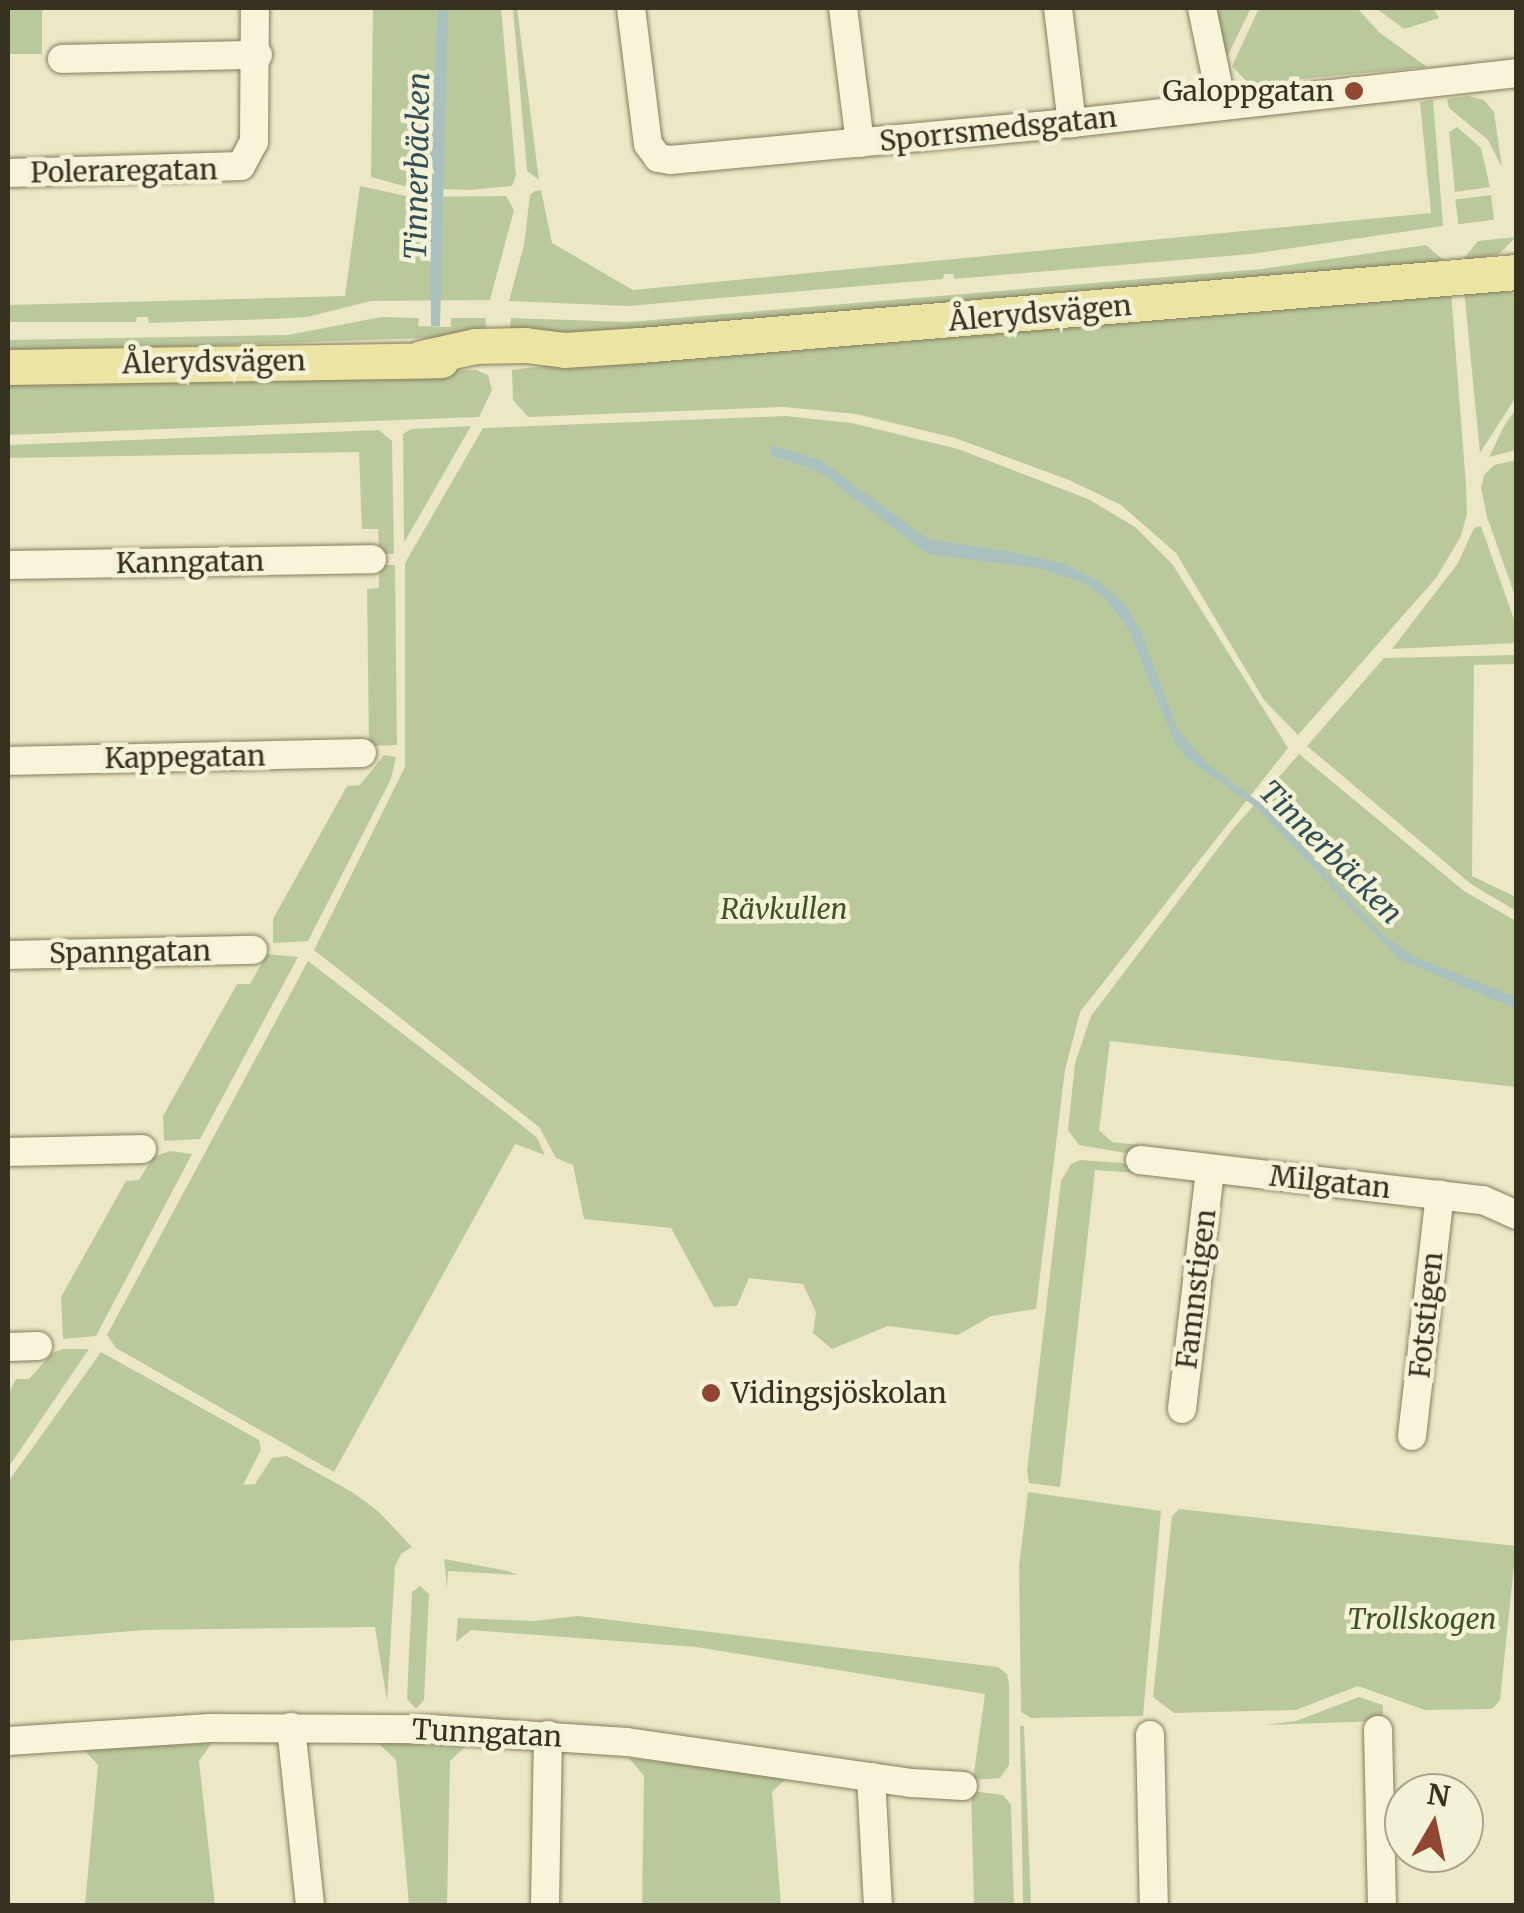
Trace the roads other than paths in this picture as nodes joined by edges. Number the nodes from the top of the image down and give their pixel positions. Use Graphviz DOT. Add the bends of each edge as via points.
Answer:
graph roads {
  1 [pos="255,8"];
  2 [pos="632,8"];
  3 [pos="843,8"];
  4 [pos="1058,8"];
  5 [pos="1202,8"];
  6 [pos="258,55"];
  7 [pos="62,59"];
  8 [pos="1516,74"];
  9 [pos="1516,84"];
  10 [pos="1222,105"];
  11 [pos="1072,123"];
  12 [pos="860,144"];
  13 [pos="8,173"];
  14 [pos="1516,272"];
  15 [pos="8,367"];
  16 [pos="372,559"];
  17 [pos="8,566"];
  18 [pos="362,753"];
  19 [pos="8,761"];
  20 [pos="253,950"];
  21 [pos="8,955"];
  22 [pos="142,1149"];
  23 [pos="8,1152"];
  24 [pos="1140,1160"];
  25 [pos="1210,1169"];
  26 [pos="1440,1195"];
  27 [pos="1516,1215"];
  28 [pos="38,1346"];
  29 [pos="8,1347"];
  30 [pos="1182,1409"];
  31 [pos="1412,1436"];
  32 [pos="291,1727"];
  33 [pos="1378,1730"];
  34 [pos="548,1735"];
  35 [pos="1150,1735"];
  36 [pos="8,1741"];
  37 [pos="870,1776"];
  38 [pos="963,1786"];
  39 [pos="310,1906"];
  40 [pos="545,1906"];
  41 [pos="878,1906"];
  42 [pos="1154,1906"];
  43 [pos="1382,1906"];
  1 -- 6 [label="street"];
  2 -- 12 [label="street, Sporrsmedsgatan" via="648,144 658,158"];
  3 -- 12 [label="street"];
  4 -- 11 [label="street"];
  5 -- 10 [label="street"];
  6 -- 7 [label="street"];
  6 -- 13 [label="street, Poleraregatan" via="254,142 241,166"];
  8 -- 9 [label="street"];
  8 -- 10 [label="street, Sporrsmedsgatan"];
  10 -- 11 [label="street, Sporrsmedsgatan"];
  11 -- 12 [label="street, Sporrsmedsgatan"];
  14 -- 15 [label="main road, Ålerydsvägen" via="564,350 505,363 421,358"];
  16 -- 17 [label="street, Kanngatan"];
  18 -- 19 [label="street, Kappegatan"];
  20 -- 21 [label="street, Spanngatan"];
  22 -- 23 [label="street"];
  24 -- 25 [label="street, Milgatan"];
  25 -- 26 [label="street, Milgatan"];
  25 -- 30 [label="street, Famnstigen"];
  26 -- 27 [label="street, Milgatan" via="1483,1200"];
  26 -- 31 [label="street, Fotstigen"];
  28 -- 29 [label="street"];
  32 -- 34 [label="street, Tunngatan"];
  32 -- 36 [label="street, Tunngatan"];
  32 -- 39 [label="street"];
  33 -- 43 [label="street"];
  34 -- 37 [label="street, Tunngatan"];
  34 -- 40 [label="street"];
  35 -- 42 [label="street"];
  37 -- 38 [label="street, Tunngatan"];
  37 -- 41 [label="street"];
}
